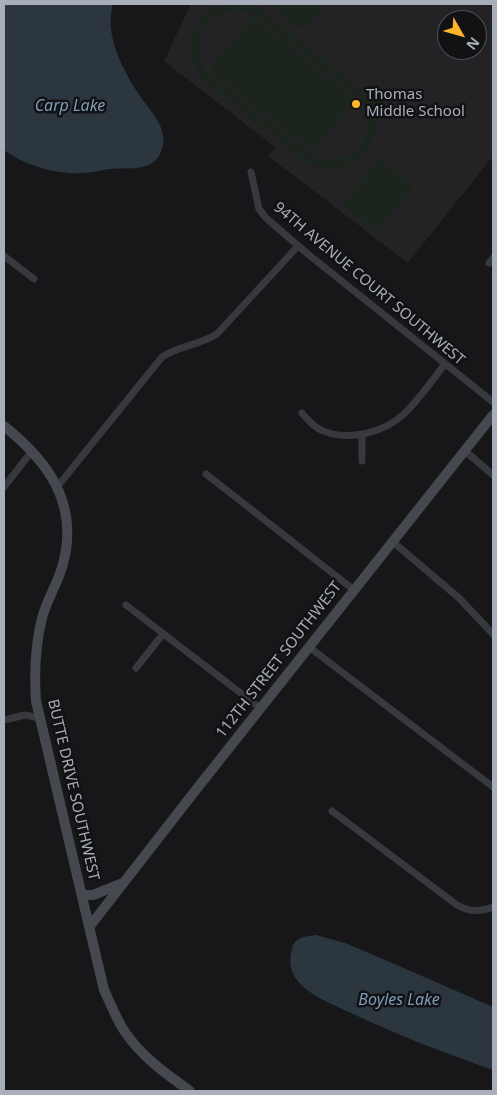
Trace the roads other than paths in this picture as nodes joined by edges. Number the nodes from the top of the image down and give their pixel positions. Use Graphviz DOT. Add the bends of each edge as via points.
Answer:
graph roads {
  1 [pos="250,172"];
  2 [pos="298,246"];
  3 [pos="4,256"];
  4 [pos="34,279"];
  5 [pos="444,365"];
  6 [pos="493,402"];
  7 [pos="302,413"];
  8 [pos="493,415"];
  9 [pos="4,426"];
  10 [pos="362,434"];
  11 [pos="465,450"];
  12 [pos="32,451"];
  13 [pos="362,461"];
  14 [pos="206,474"];
  15 [pos="493,475"];
  16 [pos="4,487"];
  17 [pos="57,487"];
  18 [pos="393,542"];
  19 [pos="354,590"];
  20 [pos="126,605"];
  21 [pos="163,634"];
  22 [pos="493,634"];
  23 [pos="309,647"];
  24 [pos="136,668"];
  25 [pos="260,708"];
  26 [pos="39,718"];
  27 [pos="4,720"];
  28 [pos="493,787"];
  29 [pos="332,811"];
  30 [pos="124,883"];
  31 [pos="82,895"];
  32 [pos="493,907"];
  33 [pos="90,926"];
  34 [pos="190,1091"];
  1 -- 2 [label="street, 94TH AVENUE COURT SOUTHWEST" via="259,209"];
  2 -- 5 [label="street, 94TH AVENUE COURT SOUTHWEST"];
  2 -- 17 [label="street" via="217,334 162,357"];
  3 -- 4 [label="street"];
  5 -- 6 [label="street, 94TH AVENUE COURT SOUTHWEST"];
  5 -- 10 [label="street" via="405,413 382,428"];
  7 -- 10 [label="street" via="320,429 344,435"];
  8 -- 11 [label="street, 112TH STREET SOUTHWEST"];
  9 -- 12 [label="street, BUTTE DRIVE SOUTHWEST"];
  10 -- 13 [label="street"];
  11 -- 15 [label="street"];
  11 -- 18 [label="street, 112TH STREET SOUTHWEST"];
  12 -- 16 [label="street"];
  12 -- 17 [label="street, BUTTE DRIVE SOUTHWEST" via="52,475"];
  14 -- 19 [label="street"];
  17 -- 26 [label="street, BUTTE DRIVE SOUTHWEST" via="67,539 36,648 34,675"];
  18 -- 19 [label="street, 112TH STREET SOUTHWEST"];
  18 -- 22 [label="street" via="459,598"];
  19 -- 23 [label="street, 112TH STREET SOUTHWEST"];
  20 -- 21 [label="street"];
  21 -- 24 [label="street"];
  21 -- 25 [label="street"];
  23 -- 25 [label="street, 112TH STREET SOUTHWEST"];
  23 -- 28 [label="street"];
  25 -- 30 [label="street, 112TH STREET SOUTHWEST"];
  26 -- 27 [label="street" via="25,715"];
  26 -- 31 [label="street, BUTTE DRIVE SOUTHWEST"];
  29 -- 32 [label="street" via="457,905 472,911"];
  30 -- 31 [label="street" via="93,895"];
  30 -- 33 [label="street, 112TH STREET SOUTHWEST"];
  31 -- 33 [label="street, BUTTE DRIVE SOUTHWEST"];
  33 -- 34 [label="street, BUTTE DRIVE SOUTHWEST" via="104,990 119,1022 144,1054"];
}
